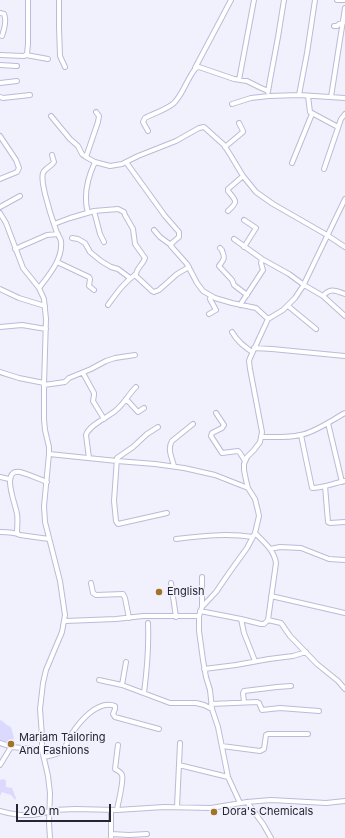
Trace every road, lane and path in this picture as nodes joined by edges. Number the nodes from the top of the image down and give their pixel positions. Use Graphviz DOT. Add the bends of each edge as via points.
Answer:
graph roads {
  1 [pos="28,0"];
  2 [pos="58,0"];
  3 [pos="230,0"];
  4 [pos="254,0"];
  5 [pos="284,0"];
  6 [pos="315,0"];
  7 [pos="337,0"];
  8 [pos="345,0"];
  9 [pos="345,8"];
  10 [pos="0,13"];
  11 [pos="343,22"];
  12 [pos="334,26"];
  13 [pos="2,36"];
  14 [pos="0,55"];
  15 [pos="26,55"];
  16 [pos="48,59"];
  17 [pos="0,65"];
  18 [pos="17,66"];
  19 [pos="65,67"];
  20 [pos="195,68"];
  21 [pos="239,80"];
  22 [pos="17,81"];
  23 [pos="0,83"];
  24 [pos="30,94"];
  25 [pos="269,94"];
  26 [pos="299,95"];
  27 [pos="308,96"];
  28 [pos="0,97"];
  29 [pos="331,97"];
  30 [pos="345,98"];
  31 [pos="232,104"];
  32 [pos="96,112"];
  33 [pos="312,114"];
  34 [pos="345,114"];
  35 [pos="51,116"];
  36 [pos="239,123"];
  37 [pos="338,127"];
  38 [pos="148,131"];
  39 [pos="0,136"];
  40 [pos="225,147"];
  41 [pos="52,154"];
  42 [pos="86,157"];
  43 [pos="95,162"];
  44 [pos="126,162"];
  45 [pos="292,162"];
  46 [pos="324,169"];
  47 [pos="243,176"];
  48 [pos="0,179"];
  49 [pos="20,196"];
  50 [pos="345,199"];
  51 [pos="0,207"];
  52 [pos="94,211"];
  53 [pos="228,211"];
  54 [pos="0,213"];
  55 [pos="88,213"];
  56 [pos="244,220"];
  57 [pos="54,224"];
  58 [pos="154,230"];
  59 [pos="58,234"];
  60 [pos="327,235"];
  61 [pos="72,238"];
  62 [pos="234,240"];
  63 [pos="104,242"];
  64 [pos="171,245"];
  65 [pos="244,247"];
  66 [pos="345,247"];
  67 [pos="220,248"];
  68 [pos="15,249"];
  69 [pos="262,259"];
  70 [pos="57,262"];
  71 [pos="189,267"];
  72 [pos="136,274"];
  73 [pos="130,278"];
  74 [pos="304,285"];
  75 [pos="39,288"];
  76 [pos="0,289"];
  77 [pos="94,290"];
  78 [pos="345,294"];
  79 [pos="247,295"];
  80 [pos="211,296"];
  81 [pos="323,296"];
  82 [pos="108,305"];
  83 [pos="240,305"];
  84 [pos="45,306"];
  85 [pos="288,306"];
  86 [pos="209,314"];
  87 [pos="345,316"];
  88 [pos="268,319"];
  89 [pos="0,327"];
  90 [pos="46,329"];
  91 [pos="316,329"];
  92 [pos="232,332"];
  93 [pos="253,350"];
  94 [pos="135,355"];
  95 [pos="345,356"];
  96 [pos="0,372"];
  97 [pos="83,373"];
  98 [pos="44,384"];
  99 [pos="136,387"];
  100 [pos="126,400"];
  101 [pos="144,408"];
  102 [pos="216,413"];
  103 [pos="345,413"];
  104 [pos="104,419"];
  105 [pos="328,423"];
  106 [pos="193,424"];
  107 [pos="158,427"];
  108 [pos="301,435"];
  109 [pos="262,437"];
  110 [pos="50,454"];
  111 [pos="89,458"];
  112 [pos="117,461"];
  113 [pos="245,461"];
  114 [pos="174,466"];
  115 [pos="0,477"];
  116 [pos="9,479"];
  117 [pos="343,481"];
  118 [pos="47,482"];
  119 [pos="325,486"];
  120 [pos="248,488"];
  121 [pos="167,513"];
  122 [pos="345,522"];
  123 [pos="0,532"];
  124 [pos="17,533"];
  125 [pos="254,535"];
  126 [pos="49,539"];
  127 [pos="176,539"];
  128 [pos="270,549"];
  129 [pos="345,560"];
  130 [pos="202,576"];
  131 [pos="91,583"];
  132 [pos="171,583"];
  133 [pos="271,596"];
  134 [pos="200,611"];
  135 [pos="345,613"];
  136 [pos="176,616"];
  137 [pos="129,618"];
  138 [pos="241,619"];
  139 [pos="268,620"];
  140 [pos="65,621"];
  141 [pos="148,623"];
  142 [pos="306,652"];
  143 [pos="255,661"];
  144 [pos="126,662"];
  145 [pos="204,668"];
  146 [pos="99,680"];
  147 [pos="122,685"];
  148 [pos="291,686"];
  149 [pos="345,690"];
  150 [pos="144,693"];
  151 [pos="244,702"];
  152 [pos="212,706"];
  153 [pos="319,711"];
  154 [pos="159,729"];
  155 [pos="308,734"];
  156 [pos="0,743"];
  157 [pos="180,743"];
  158 [pos="118,745"];
  159 [pos="222,746"];
  160 [pos="11,747"];
  161 [pos="42,750"];
  162 [pos="44,757"];
  163 [pos="179,764"];
  164 [pos="0,765"];
  165 [pos="228,778"];
  166 [pos="247,802"];
  167 [pos="345,802"];
  168 [pos="240,803"];
  169 [pos="177,807"];
  170 [pos="111,810"];
  171 [pos="117,810"];
  172 [pos="0,811"];
  173 [pos="49,812"];
  174 [pos="148,834"];
  175 [pos="111,836"];
  176 [pos="50,838"];
  177 [pos="271,838"];
  1 -- 15 [label="street"];
  2 -- 19 [label="street" via="60,56"];
  3 -- 20 [label="street"];
  4 -- 21 [label="street"];
  5 -- 25 [label="street"];
  6 -- 26 [label="street"];
  7 -- 8 [label="street"];
  9 -- 11 [label="street"];
  10 -- 13 [label="street" via="6,16"];
  11 -- 12 [label="street"];
  11 -- 29 [label="street"];
  14 -- 15 [label="street"];
  15 -- 16 [label="street"];
  17 -- 18 [label="street"];
  20 -- 21 [label="street" via="199,67"];
  20 -- 38 [label="street" via="174,102 145,118 143,122"];
  21 -- 25 [label="street" via="247,81"];
  22 -- 23 [label="street"];
  24 -- 28 [label="street"];
  25 -- 26 [label="street"];
  25 -- 31 [label="street"];
  26 -- 27 [label="street"];
  27 -- 29 [label="street"];
  27 -- 33 [label="street" via="309,111"];
  29 -- 30 [label="street"];
  32 -- 42 [label="street" via="99,116 98,122"];
  33 -- 37 [label="street"];
  33 -- 45 [label="street"];
  34 -- 37 [label="street"];
  35 -- 42 [label="street"];
  36 -- 40 [label="street" via="243,132"];
  37 -- 46 [label="street"];
  39 -- 48 [label="street" via="19,168 17,172"];
  40 -- 44 [label="street" via="201,127 176,141"];
  40 -- 47 [label="street"];
  41 -- 57 [label="street" via="54,162 45,170 42,179"];
  42 -- 43 [label="street"];
  43 -- 44 [label="street" via="110,166"];
  43 -- 55 [label="street" via="88,184"];
  44 -- 64 [label="street" via="179,232 179,237"];
  47 -- 53 [label="street" via="228,189 236,201"];
  47 -- 60 [label="street" via="261,197"];
  49 -- 51 [label="street"];
  50 -- 60 [label="street"];
  52 -- 55 [label="street"];
  52 -- 63 [label="street"];
  52 -- 72 [label="street" via="118,209 125,214 135,244 145,258"];
  54 -- 68 [label="street"];
  55 -- 57 [label="street"];
  56 -- 65 [label="street" via="256,228"];
  57 -- 59 [label="street"];
  58 -- 64 [label="street"];
  59 -- 68 [label="street" via="47,235"];
  59 -- 70 [label="street" via="61,243"];
  60 -- 66 [label="street"];
  60 -- 74 [label="street"];
  61 -- 73 [label="street" via="85,243 90,252 101,261"];
  62 -- 65 [label="street"];
  64 -- 71 [label="street"];
  65 -- 69 [label="street"];
  67 -- 79 [label="street" via="224,259 219,266 234,285"];
  68 -- 75 [label="street" via="23,268"];
  69 -- 74 [label="street"];
  69 -- 79 [label="street" via="262,270"];
  70 -- 75 [label="street"];
  70 -- 77 [label="street" via="89,277 89,286"];
  71 -- 72 [label="street" via="156,292 139,280"];
  71 -- 80 [label="street" via="196,283"];
  72 -- 73 [label="street"];
  73 -- 82 [label="street"];
  74 -- 81 [label="street"];
  74 -- 85 [label="street"];
  75 -- 84 [label="street"];
  76 -- 84 [label="street"];
  78 -- 81 [label="street" via="333,290"];
  79 -- 83 [label="street"];
  80 -- 83 [label="street"];
  80 -- 86 [label="street" via="216,310"];
  81 -- 87 [label="street"];
  83 -- 88 [label="street" via="258,309"];
  84 -- 90 [label="street"];
  85 -- 88 [label="street"];
  85 -- 91 [label="street"];
  88 -- 93 [label="street"];
  89 -- 90 [label="street" via="22,325"];
  90 -- 98 [label="street"];
  92 -- 93 [label="street" via="239,342"];
  93 -- 95 [label="street" via="272,349"];
  93 -- 109 [label="street" via="249,365"];
  94 -- 97 [label="street" via="106,361"];
  96 -- 98 [label="street"];
  97 -- 98 [label="street" via="65,382"];
  97 -- 104 [label="street" via="94,393 93,401"];
  98 -- 110 [label="street" via="44,419"];
  99 -- 100 [label="street"];
  100 -- 101 [label="street" via="138,412"];
  100 -- 104 [label="street"];
  102 -- 113 [label="street" via="224,426 212,433 214,442 222,453 238,451"];
  103 -- 105 [label="street"];
  104 -- 111 [label="street" via="86,433"];
  105 -- 108 [label="street"];
  105 -- 117 [label="street"];
  106 -- 114 [label="street" via="170,444"];
  107 -- 112 [label="street"];
  108 -- 109 [label="street"];
  108 -- 119 [label="street" via="312,488"];
  109 -- 113 [label="street"];
  110 -- 111 [label="street"];
  110 -- 118 [label="street"];
  111 -- 112 [label="street"];
  112 -- 114 [label="street"];
  112 -- 121 [label="street" via="114,502 116,523"];
  113 -- 120 [label="street"];
  114 -- 120 [label="street" via="215,475"];
  115 -- 116 [label="street"];
  116 -- 118 [label="street" via="12,474 20,472"];
  116 -- 124 [label="street" via="17,514"];
  117 -- 119 [label="street"];
  118 -- 126 [label="street" via="44,506"];
  119 -- 122 [label="street" via="328,522"];
  120 -- 125 [label="street" via="255,499 259,516"];
  123 -- 124 [label="street"];
  124 -- 126 [label="street"];
  125 -- 127 [label="street"];
  125 -- 128 [label="street"];
  125 -- 134 [label="street" via="216,592"];
  126 -- 140 [label="street" via="60,581"];
  128 -- 129 [label="street" via="300,548 329,559"];
  128 -- 133 [label="street" via="276,563"];
  130 -- 134 [label="street"];
  131 -- 137 [label="street" via="96,595 123,594"];
  132 -- 136 [label="street"];
  133 -- 135 [label="street"];
  133 -- 139 [label="street"];
  134 -- 136 [label="street"];
  134 -- 138 [label="street"];
  134 -- 145 [label="street" via="199,631"];
  136 -- 137 [label="street"];
  137 -- 140 [label="street"];
  138 -- 139 [label="street" via="261,624"];
  138 -- 143 [label="street"];
  139 -- 142 [label="street" via="281,623"];
  140 -- 161 [label="street" via="43,683 40,709"];
  141 -- 150 [label="street" via="148,663"];
  142 -- 143 [label="street"];
  142 -- 149 [label="street"];
  143 -- 145 [label="street"];
  144 -- 147 [label="street"];
  145 -- 152 [label="street"];
  146 -- 147 [label="street"];
  147 -- 150 [label="street"];
  148 -- 151 [label="street" via="244,691"];
  150 -- 152 [label="street" via="170,703"];
  151 -- 152 [label="street"];
  151 -- 153 [label="street" via="258,702 262,710 280,708"];
  152 -- 159 [label="street"];
  154 -- 162 [label="street" via="115,717 115,706 107,704 90,712 70,735 62,751"];
  155 -- 159 [label="street" via="268,734 264,749 260,751"];
  156 -- 160 [label="street"];
  157 -- 163 [label="street"];
  158 -- 171 [label="street" via="115,769 121,772 122,776"];
  159 -- 165 [label="street"];
  160 -- 161 [label="street"];
  160 -- 164 [label="street"];
  161 -- 162 [label="street"];
  162 -- 173 [label="street" via="50,793"];
  163 -- 165 [label="street"];
  163 -- 169 [label="street"];
  165 -- 168 [label="street"];
  166 -- 167 [label="street"];
  166 -- 168 [label="street"];
  166 -- 177 [label="street"];
  168 -- 169 [label="street" via="211,808"];
  169 -- 171 [label="street"];
  170 -- 171 [label="street"];
  170 -- 173 [label="street" via="75,809"];
  170 -- 175 [label="street"];
  172 -- 173 [label="street" via="20,816"];
  173 -- 176 [label="street"];
  174 -- 175 [label="street"];
}
